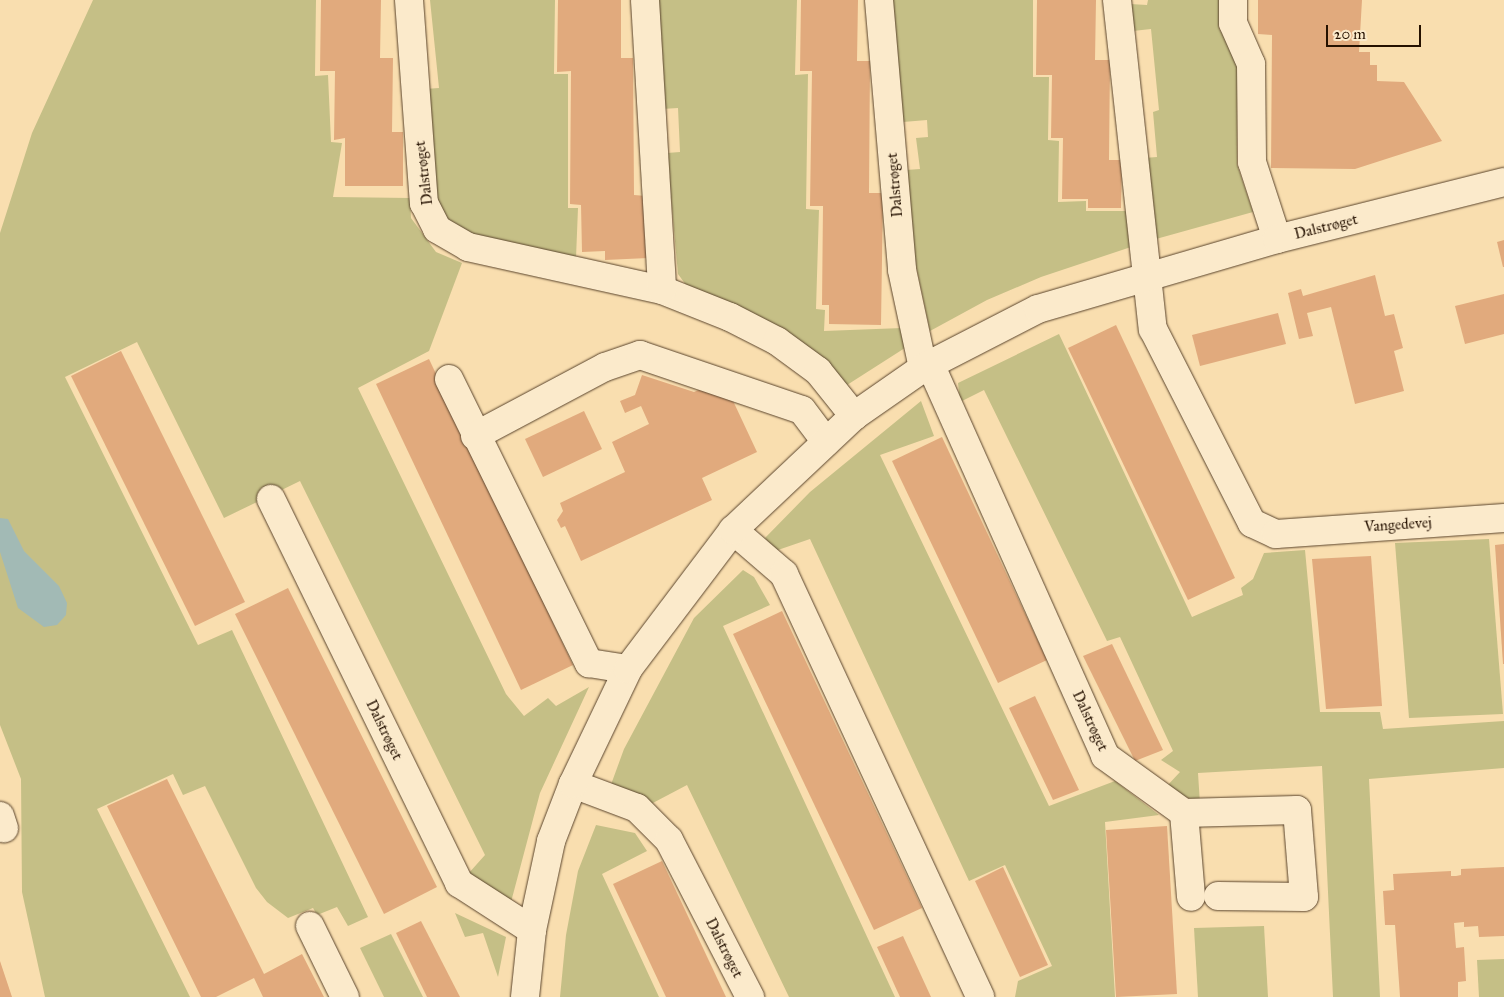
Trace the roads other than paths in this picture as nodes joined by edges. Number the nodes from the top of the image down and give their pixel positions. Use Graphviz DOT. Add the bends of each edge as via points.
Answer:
graph roads {
  1 [pos="409,0"];
  2 [pos="645,0"];
  3 [pos="879,0"];
  4 [pos="1117,0"];
  5 [pos="1233,0"];
  6 [pos="1504,182"];
  7 [pos="1276,239"];
  8 [pos="1148,275"];
  9 [pos="662,290"];
  10 [pos="926,366"];
  11 [pos="449,379"];
  12 [pos="854,416"];
  13 [pos="476,436"];
  14 [pos="826,442"];
  15 [pos="271,499"];
  16 [pos="1504,518"];
  17 [pos="733,530"];
  18 [pos="628,669"];
  19 [pos="573,784"];
  20 [pos="1184,813"];
  21 [pos="1218,896"];
  22 [pos="1191,897"];
  23 [pos="310,926"];
  24 [pos="532,930"];
  25 [pos="345,997"];
  26 [pos="525,997"];
  27 [pos="750,997"];
  28 [pos="980,997"];
  1 -- 9 [label="street, Dalstrøget" via="424,203 437,229 473,248"];
  2 -- 9 [label="street"];
  3 -- 10 [label="street, Dalstrøget" via="902,270"];
  4 -- 8 [label="street"];
  5 -- 7 [label="street" via="1233,23 1251,64 1252,162"];
  6 -- 7 [label="street, Dalstrøget"];
  7 -- 8 [label="street, Dalstrøget"];
  8 -- 10 [label="street, Dalstrøget" via="1038,309"];
  8 -- 16 [label="street, Vangedevej" via="1153,329 1252,524 1276,534"];
  9 -- 12 [label="street, Dalstrøget" via="730,317 777,342 818,372"];
  10 -- 12 [label="street, Dalstrøget"];
  10 -- 20 [label="street, Dalstrøget" via="1105,756"];
  11 -- 13 [label="street"];
  12 -- 14 [label="street, Dalstrøget"];
  13 -- 14 [label="street" via="605,367 640,355 802,410"];
  13 -- 18 [label="street" via="589,663"];
  14 -- 17 [label="street, Dalstrøget"];
  15 -- 24 [label="street, Dalstrøget" via="458,883"];
  17 -- 18 [label="street, Dalstrøget"];
  17 -- 28 [label="street" via="784,574"];
  18 -- 19 [label="street, Dalstrøget"];
  19 -- 24 [label="street, Dalstrøget" via="551,841"];
  19 -- 27 [label="street, Dalstrøget" via="637,808 669,840"];
  20 -- 21 [label="street" via="1297,810 1304,897"];
  20 -- 22 [label="street"];
  23 -- 25 [label="street"];
  24 -- 26 [label="street, Dalstrøget"];
}
